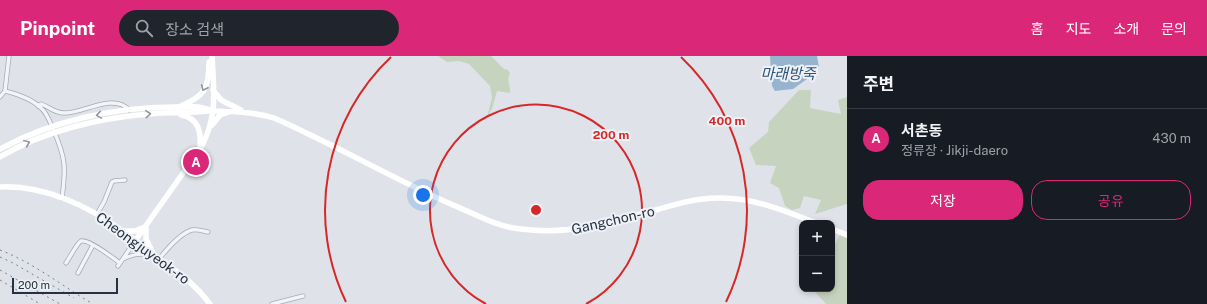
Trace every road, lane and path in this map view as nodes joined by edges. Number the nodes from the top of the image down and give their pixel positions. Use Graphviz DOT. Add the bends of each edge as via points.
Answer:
graph roads {
  1 [pos="9,56"];
  2 [pos="211,56"];
  3 [pos="214,90"];
  4 [pos="2,94"];
  5 [pos="38,106"];
  6 [pos="179,107"];
  7 [pos="129,110"];
  8 [pos="214,110"];
  9 [pos="231,111"];
  10 [pos="247,112"];
  11 [pos="168,113"];
  12 [pos="210,126"];
  13 [pos="52,127"];
  14 [pos="55,133"];
  15 [pos="0,149"];
  16 [pos="200,149"];
  17 [pos="0,157"];
  18 [pos="125,180"];
  19 [pos="0,187"];
  20 [pos="62,198"];
  21 [pos="96,214"];
  22 [pos="808,220"];
  23 [pos="146,226"];
  24 [pos="835,230"];
  25 [pos="123,231"];
  26 [pos="208,232"];
  27 [pos="847,235"];
  28 [pos="135,241"];
  29 [pos="93,245"];
  30 [pos="157,257"];
  31 [pos="66,263"];
  32 [pos="120,263"];
  33 [pos="78,272"];
  34 [pos="303,296"];
  35 [pos="210,304"];
  36 [pos="272,304"];
  1 -- 4 [label="street"];
  2 -- 3 [label="main road"];
  2 -- 6 [label="main road, one-way" via="209,78 203,93"];
  3 -- 8 [label="main road"];
  3 -- 10 [label="main road" via="221,100"];
  4 -- 5 [label="street" via="12,93"];
  5 -- 7 [label="street" via="41,104 56,113 66,114 109,104 122,105"];
  5 -- 13 [label="street"];
  6 -- 7 [label="main road"];
  6 -- 8 [label="main road"];
  7 -- 13 [label="main road, one-way" via="86,117"];
  8 -- 9 [label="main road, Gangchon-ro"];
  8 -- 11 [label="main road"];
  8 -- 12 [label="main road"];
  9 -- 10 [label="main road, Gangchon-ro"];
  9 -- 12 [label="main road" via="220,115"];
  10 -- 22 [label="main road, Gangchon-ro" via="284,122 434,197 484,219 519,229 566,231 591,227 698,199 716,198 755,201"];
  14 -- 11 [label="main road, one-way" via="119,117"];
  11 -- 16 [label="main road" via="193,120 200,132"];
  12 -- 16 [label="main road"];
  13 -- 14 [label="street"];
  13 -- 15 [label="main road"];
  17 -- 14 [label="main road, one-way" via="15,148"];
  14 -- 20 [label="street" via="65,165"];
  16 -- 23 [label="main road"];
  18 -- 21 [label="street" via="112,182"];
  19 -- 20 [label="main road, Cheongjuyeok-ro" via="24,188"];
  20 -- 21 [label="main road, Cheongjuyeok-ro"];
  21 -- 25 [label="main road, Cheongjuyeok-ro"];
  23 -- 25 [label="main road" via="135,231"];
  23 -- 28 [label="main road"];
  23 -- 30 [label="main road" via="146,239"];
  24 -- 27 [label="main road"];
  25 -- 28 [label="main road, Cheongjuyeok-ro"];
  26 -- 30 [label="street" via="189,231 177,238 170,248"];
  28 -- 30 [label="main road, Cheongjuyeok-ro"];
  28 -- 32 [label="street"];
  29 -- 31 [label="street" via="80,242"];
  29 -- 32 [label="street"];
  29 -- 33 [label="street"];
  30 -- 32 [label="street" via="136,254"];
  30 -- 35 [label="main road, Cheongjuyeok-ro" via="194,285"];
  34 -- 36 [label="street"];
}
